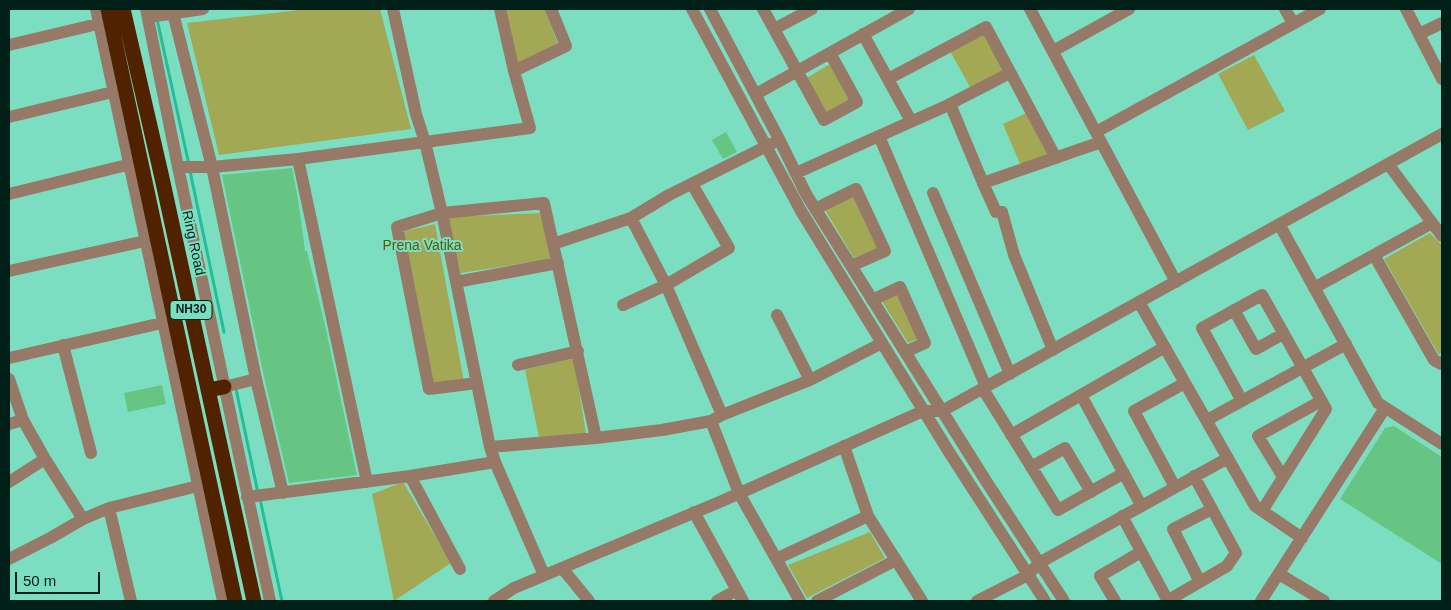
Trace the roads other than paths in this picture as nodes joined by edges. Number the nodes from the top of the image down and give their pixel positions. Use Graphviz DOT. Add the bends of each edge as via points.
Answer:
graph roads {
  1 [pos="96,9"];
  2 [pos="123,9"];
  3 [pos="203,9"];
  4 [pos="393,9"];
  5 [pos="500,9"];
  6 [pos="551,9"];
  7 [pos="692,9"];
  8 [pos="710,9"];
  9 [pos="763,9"];
  10 [pos="812,9"];
  11 [pos="1030,9"];
  12 [pos="1128,9"];
  13 [pos="1285,9"];
  14 [pos="1320,9"];
  15 [pos="1406,9"];
  16 [pos="903,10"];
  17 [pos="159,13"];
  18 [pos="106,18"];
  19 [pos="1293,23"];
  20 [pos="1442,23"];
  21 [pos="774,29"];
  22 [pos="863,34"];
  23 [pos="1419,34"];
  24 [pos="9,45"];
  25 [pos="1053,51"];
  26 [pos="830,53"];
  27 [pos="736,58"];
  28 [pos="722,65"];
  29 [pos="514,71"];
  30 [pos="797,71"];
  31 [pos="1010,73"];
  32 [pos="888,79"];
  33 [pos="1442,80"];
  34 [pos="113,92"];
  35 [pos="756,94"];
  36 [pos="950,104"];
  37 [pos="9,117"];
  38 [pos="911,122"];
  39 [pos="1442,134"];
  40 [pos="879,136"];
  41 [pos="1099,137"];
  42 [pos="779,139"];
  43 [pos="426,142"];
  44 [pos="765,146"];
  45 [pos="1056,158"];
  46 [pos="298,159"];
  47 [pos="135,163"];
  48 [pos="1388,164"];
  49 [pos="181,167"];
  50 [pos="212,167"];
  51 [pos="796,173"];
  52 [pos="983,183"];
  53 [pos="692,184"];
  54 [pos="933,193"];
  55 [pos="9,194"];
  56 [pos="815,208"];
  57 [pos="442,213"];
  58 [pos="630,218"];
  59 [pos="1432,223"];
  60 [pos="1279,224"];
  61 [pos="1442,236"];
  62 [pos="145,241"];
  63 [pos="553,244"];
  64 [pos="1374,255"];
  65 [pos="558,263"];
  66 [pos="851,266"];
  67 [pos="9,271"];
  68 [pos="456,282"];
  69 [pos="1176,282"];
  70 [pos="666,285"];
  71 [pos="1314,288"];
  72 [pos="872,300"];
  73 [pos="1139,302"];
  74 [pos="623,306"];
  75 [pos="1234,310"];
  76 [pos="777,315"];
  77 [pos="162,323"];
  78 [pos="1283,334"];
  79 [pos="882,343"];
  80 [pos="1346,344"];
  81 [pos="63,345"];
  82 [pos="1165,347"];
  83 [pos="1053,350"];
  84 [pos="578,351"];
  85 [pos="905,352"];
  86 [pos="9,358"];
  87 [pos="1442,362"];
  88 [pos="518,365"];
  89 [pos="1302,368"];
  90 [pos="1010,374"];
  91 [pos="9,379"];
  92 [pos="252,380"];
  93 [pos="810,380"];
  94 [pos="477,383"];
  95 [pos="1185,383"];
  96 [pos="228,386"];
  97 [pos="985,388"];
  98 [pos="208,390"];
  99 [pos="1081,395"];
  100 [pos="1242,401"];
  101 [pos="1321,401"];
  102 [pos="1386,408"];
  103 [pos="923,410"];
  104 [pos="942,412"];
  105 [pos="717,418"];
  106 [pos="23,420"];
  107 [pos="1207,420"];
  108 [pos="9,424"];
  109 [pos="1012,435"];
  110 [pos="596,438"];
  111 [pos="1442,444"];
  112 [pos="844,446"];
  113 [pos="490,447"];
  114 [pos="91,453"];
  115 [pos="1228,458"];
  116 [pos="45,459"];
  117 [pos="494,462"];
  118 [pos="1031,467"];
  119 [pos="1124,473"];
  120 [pos="410,476"];
  121 [pos="1194,476"];
  122 [pos="1283,478"];
  123 [pos="9,482"];
  124 [pos="367,482"];
  125 [pos="198,486"];
  126 [pos="1175,487"];
  127 [pos="1091,492"];
  128 [pos="283,493"];
  129 [pos="739,493"];
  130 [pos="256,495"];
  131 [pos="1141,505"];
  132 [pos="109,508"];
  133 [pos="1212,509"];
  134 [pos="1262,511"];
  135 [pos="694,512"];
  136 [pos="868,516"];
  137 [pos="1122,516"];
  138 [pos="83,519"];
  139 [pos="1302,538"];
  140 [pos="1141,552"];
  141 [pos="9,559"];
  142 [pos="776,559"];
  143 [pos="896,560"];
  144 [pos="1039,563"];
  145 [pos="562,568"];
  146 [pos="460,569"];
  147 [pos="1279,574"];
  148 [pos="544,575"];
  149 [pos="1028,575"];
  150 [pos="1200,582"];
  151 [pos="509,596"];
  152 [pos="740,596"];
  153 [pos="131,601"];
  154 [pos="223,601"];
  155 [pos="235,601"];
  156 [pos="254,601"];
  157 [pos="270,601"];
  158 [pos="494,601"];
  159 [pos="589,601"];
  160 [pos="717,601"];
  161 [pos="800,601"];
  162 [pos="817,601"];
  163 [pos="922,601"];
  164 [pos="976,601"];
  165 [pos="1045,601"];
  166 [pos="1064,601"];
  167 [pos="1114,601"];
  168 [pos="1167,601"];
  169 [pos="1261,601"];
  170 [pos="1324,601"];
  1 -- 18 [label="street"];
  2 -- 98 [label="highway, Ring Road / NH30"];
  3 -- 17 [label="street"];
  4 -- 43 [label="street" via="416,114"];
  5 -- 29 [label="street"];
  6 -- 29 [label="street" via="566,46"];
  7 -- 28 [label="street"];
  8 -- 27 [label="street"];
  9 -- 21 [label="street"];
  10 -- 21 [label="street"];
  11 -- 25 [label="street"];
  12 -- 25 [label="street"];
  13 -- 19 [label="street"];
  14 -- 19 [label="street"];
  15 -- 23 [label="street"];
  16 -- 22 [label="street"];
  17 -- 49 [label="street"];
  17 -- 50 [label="street"];
  18 -- 24 [label="street"];
  18 -- 34 [label="street"];
  18 -- 47 [label="highway, NH30"];
  19 -- 41 [label="street"];
  20 -- 23 [label="street"];
  21 -- 30 [label="street"];
  22 -- 26 [label="street"];
  22 -- 32 [label="street"];
  23 -- 33 [label="street"];
  25 -- 41 [label="street"];
  26 -- 30 [label="street"];
  26 -- 30 [label="street" via="857,102 824,120"];
  27 -- 28 [label="street"];
  27 -- 35 [label="street"];
  28 -- 44 [label="street"];
  29 -- 43 [label="street" via="530,128"];
  30 -- 35 [label="street"];
  31 -- 32 [label="street" via="986,27"];
  31 -- 36 [label="street"];
  31 -- 45 [label="street"];
  32 -- 38 [label="street"];
  34 -- 37 [label="street"];
  34 -- 47 [label="street"];
  35 -- 42 [label="street"];
  36 -- 38 [label="street"];
  36 -- 52 [label="street"];
  38 -- 40 [label="street"];
  39 -- 48 [label="street"];
  40 -- 51 [label="street"];
  40 -- 97 [label="street"];
  41 -- 45 [label="street"];
  41 -- 69 [label="street"];
  42 -- 44 [label="street"];
  42 -- 51 [label="street"];
  43 -- 46 [label="street"];
  43 -- 57 [label="street"];
  44 -- 53 [label="street"];
  44 -- 79 [label="street"];
  45 -- 52 [label="street"];
  46 -- 50 [label="street"];
  46 -- 124 [label="street"];
  47 -- 55 [label="street"];
  47 -- 62 [label="street"];
  47 -- 155 [label="highway, NH30"];
  48 -- 59 [label="street"];
  48 -- 60 [label="street"];
  49 -- 50 [label="street"];
  49 -- 96 [label="street"];
  50 -- 92 [label="street"];
  51 -- 56 [label="street"];
  52 -- 83 [label="street" via="996,212 1002,212 1014,255"];
  53 -- 58 [label="street"];
  53 -- 70 [label="street" via="729,248"];
  54 -- 90 [label="street"];
  56 -- 66 [label="street"];
  56 -- 66 [label="street" via="856,189 885,251"];
  57 -- 63 [label="street" via="544,204"];
  57 -- 68 [label="street"];
  57 -- 94 [label="street" via="396,227 429,389"];
  58 -- 63 [label="street"];
  58 -- 70 [label="street"];
  59 -- 61 [label="street"];
  59 -- 64 [label="street"];
  60 -- 69 [label="street"];
  60 -- 71 [label="street"];
  62 -- 67 [label="street"];
  62 -- 77 [label="street"];
  63 -- 65 [label="street"];
  64 -- 71 [label="street"];
  64 -- 87 [label="street" via="1434,360"];
  65 -- 68 [label="street"];
  65 -- 84 [label="street"];
  66 -- 72 [label="street"];
  68 -- 94 [label="street"];
  69 -- 73 [label="street"];
  70 -- 74 [label="street"];
  70 -- 105 [label="street"];
  71 -- 80 [label="street"];
  72 -- 85 [label="street"];
  72 -- 85 [label="street" via="900,288 925,343"];
  73 -- 82 [label="street"];
  73 -- 83 [label="street"];
  75 -- 78 [label="street" via="1256,349"];
  75 -- 78 [label="street" via="1262,295"];
  75 -- 100 [label="street" via="1202,328"];
  76 -- 93 [label="street"];
  77 -- 81 [label="street"];
  77 -- 125 [label="street"];
  78 -- 89 [label="street"];
  79 -- 93 [label="street"];
  79 -- 103 [label="street"];
  80 -- 89 [label="street"];
  80 -- 102 [label="street" via="1378,403"];
  81 -- 86 [label="street"];
  81 -- 114 [label="street"];
  82 -- 95 [label="street"];
  82 -- 99 [label="street"];
  83 -- 90 [label="street"];
  84 -- 88 [label="street"];
  84 -- 110 [label="street"];
  85 -- 104 [label="street"];
  89 -- 100 [label="street"];
  89 -- 101 [label="street"];
  90 -- 97 [label="street"];
  91 -- 106 [label="street"];
  92 -- 96 [label="street"];
  92 -- 128 [label="street"];
  93 -- 105 [label="street"];
  94 -- 113 [label="street"];
  95 -- 107 [label="street"];
  95 -- 126 [label="street" via="1134,411"];
  96 -- 98 [label="highway"];
  96 -- 130 [label="street"];
  97 -- 104 [label="street"];
  97 -- 109 [label="street"];
  98 -- 156 [label="highway, Ring Road / NH30"];
  99 -- 109 [label="street"];
  99 -- 119 [label="street"];
  100 -- 107 [label="street"];
  101 -- 122 [label="street" via="1326,409"];
  101 -- 122 [label="street" via="1258,436"];
  102 -- 111 [label="street"];
  102 -- 139 [label="street"];
  103 -- 104 [label="street"];
  103 -- 112 [label="street"];
  103 -- 149 [label="street"];
  104 -- 144 [label="street"];
  105 -- 110 [label="street" via="662,430"];
  105 -- 129 [label="street"];
  106 -- 108 [label="street"];
  106 -- 116 [label="street"];
  107 -- 115 [label="street"];
  109 -- 118 [label="street"];
  110 -- 113 [label="street"];
  112 -- 129 [label="street"];
  112 -- 136 [label="street"];
  113 -- 117 [label="street"];
  115 -- 121 [label="street"];
  115 -- 134 [label="street"];
  116 -- 123 [label="street"];
  116 -- 138 [label="street"];
  117 -- 120 [label="street"];
  117 -- 148 [label="street"];
  118 -- 127 [label="street" via="1058,510"];
  118 -- 127 [label="street" via="1065,448"];
  119 -- 127 [label="street"];
  119 -- 131 [label="street"];
  120 -- 124 [label="street"];
  120 -- 146 [label="street"];
  121 -- 126 [label="street"];
  121 -- 133 [label="street"];
  122 -- 134 [label="street"];
  124 -- 128 [label="street"];
  125 -- 132 [label="street"];
  125 -- 154 [label="street"];
  126 -- 131 [label="street"];
  128 -- 130 [label="street"];
  129 -- 135 [label="street"];
  129 -- 142 [label="street"];
  130 -- 157 [label="street"];
  131 -- 137 [label="street"];
  132 -- 138 [label="street"];
  132 -- 153 [label="street"];
  133 -- 150 [label="street" via="1236,553 1227,566"];
  133 -- 150 [label="street" via="1173,530"];
  134 -- 139 [label="street"];
  135 -- 145 [label="street"];
  135 -- 152 [label="street"];
  136 -- 142 [label="street"];
  136 -- 143 [label="street"];
  137 -- 140 [label="street"];
  137 -- 144 [label="street"];
  138 -- 141 [label="street"];
  139 -- 147 [label="street"];
  140 -- 167 [label="street" via="1100,576"];
  140 -- 168 [label="street"];
  142 -- 161 [label="street"];
  143 -- 162 [label="street"];
  143 -- 163 [label="street"];
  144 -- 149 [label="street"];
  144 -- 166 [label="street"];
  145 -- 148 [label="street"];
  145 -- 159 [label="street"];
  147 -- 169 [label="street"];
  147 -- 170 [label="street"];
  148 -- 151 [label="street"];
  149 -- 164 [label="street"];
  149 -- 165 [label="street"];
  150 -- 168 [label="street"];
  151 -- 158 [label="street"];
  152 -- 160 [label="street"];
}
